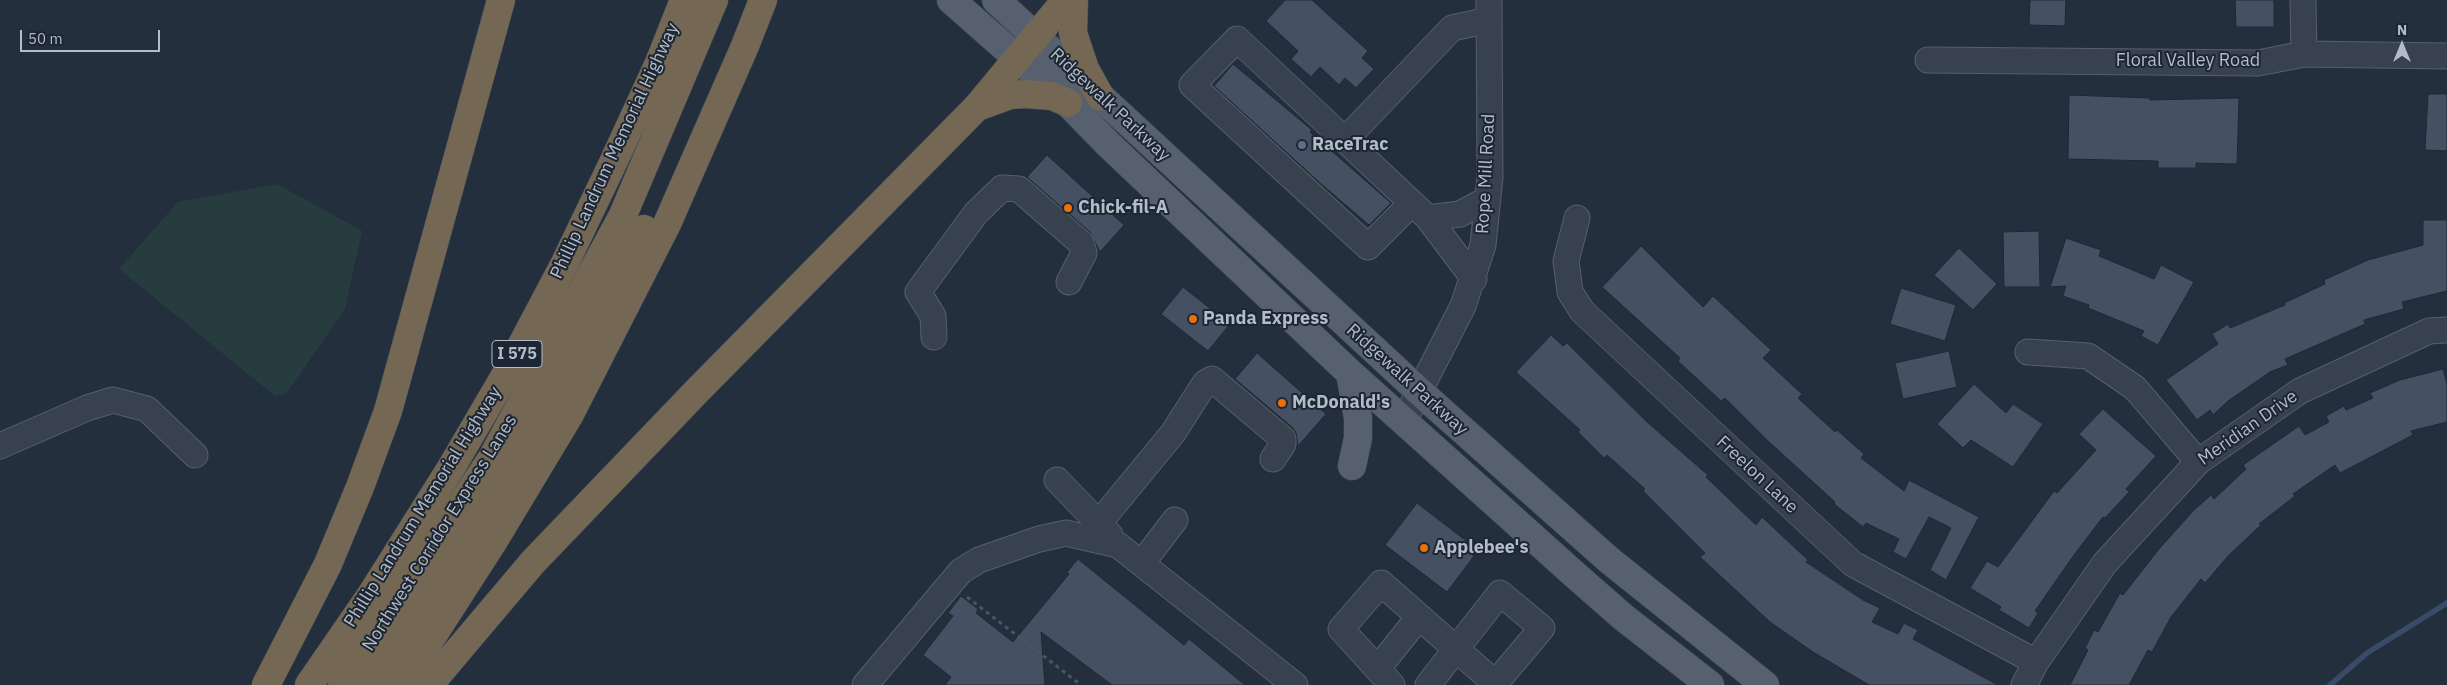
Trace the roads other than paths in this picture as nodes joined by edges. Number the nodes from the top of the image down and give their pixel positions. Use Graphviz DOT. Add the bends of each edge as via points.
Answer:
graph roads {
  1 [pos="501,0"];
  2 [pos="684,0"];
  3 [pos="714,0"];
  4 [pos="763,0"];
  5 [pos="951,0"];
  6 [pos="996,0"];
  7 [pos="1066,0"];
  8 [pos="1074,0"];
  9 [pos="2303,0"];
  10 [pos="1489,10"];
  11 [pos="1036,36"];
  12 [pos="745,46"];
  13 [pos="2304,54"];
  14 [pos="2447,56"];
  15 [pos="1017,57"];
  16 [pos="1928,60"];
  17 [pos="1100,96"];
  18 [pos="1068,102"];
  19 [pos="977,106"];
  20 [pos="1346,140"];
  21 [pos="1488,200"];
  22 [pos="1420,210"];
  23 [pos="1577,218"];
  24 [pos="1474,279"];
  25 [pos="1069,282"];
  26 [pos="2447,330"];
  27 [pos="934,337"];
  28 [pos="2028,352"];
  29 [pos="1350,373"];
  30 [pos="1421,392"];
  31 [pos="1404,421"];
  32 [pos="0,446"];
  33 [pos="195,455"];
  34 [pos="1272,459"];
  35 [pos="2198,462"];
  36 [pos="1352,466"];
  37 [pos="1057,480"];
  38 [pos="1175,520"];
  39 [pos="1099,523"];
  40 [pos="1118,545"];
  41 [pos="1142,563"];
  42 [pos="1419,617"];
  43 [pos="1456,649"];
  44 [pos="2036,662"];
  45 [pos="1385,676"];
  46 [pos="1495,684"];
  47 [pos="266,685"];
  48 [pos="309,685"];
  49 [pos="342,685"];
  50 [pos="372,685"];
  51 [pos="401,685"];
  52 [pos="429,685"];
  53 [pos="865,685"];
  54 [pos="1295,685"];
  55 [pos="1428,685"];
  56 [pos="1710,685"];
  57 [pos="1765,685"];
  58 [pos="2024,685"];
  1 -- 47 [label="highway" via="388,411 328,564"];
  2 -- 48 [label="highway, Phillip Landrum Memorial Highway / I 575" via="659,64 612,165 510,367 446,477"];
  3 -- 49 [label="highway, Northwest Corridor Express Lanes" via="623,215 492,458"];
  4 -- 12 [label="highway"];
  5 -- 15 [label="main road, Ridgewalk Parkway"];
  6 -- 11 [label="main road, Ridgewalk Parkway"];
  7 -- 11 [label="highway"];
  8 -- 17 [label="highway" via="1073,33"];
  9 -- 13 [label="street"];
  10 -- 20 [label="street" via="1452,28"];
  10 -- 21 [label="street, Rope Mill Road"];
  11 -- 15 [label="highway"];
  11 -- 17 [label="main road, Ridgewalk Parkway"];
  12 -- 50 [label="highway" via="510,475"];
  12 -- 51 [label="highway" via="667,224 570,414"];
  13 -- 14 [label="street, Floral Valley Road"];
  13 -- 16 [label="street, Floral Valley Road" via="2258,63"];
  15 -- 18 [label="main road, Ridgewalk Parkway"];
  15 -- 19 [label="highway"];
  17 -- 30 [label="main road, Ridgewalk Parkway"];
  18 -- 19 [label="highway" via="1052,96 1025,94 1010,95"];
  18 -- 29 [label="main road, Ridgewalk Parkway"];
  19 -- 52 [label="highway" via="533,562"];
  20 -- 22 [label="street"];
  20 -- 22 [label="street" via="1237,39 1192,85 1368,247"];
  21 -- 22 [label="street" via="1460,214"];
  21 -- 24 [label="street, Rope Mill Road" via="1483,245"];
  22 -- 24 [label="street"];
  23 -- 44 [label="street, Freelon Lane" via="1566,261 1570,292 1582,311 1853,564"];
  24 -- 30 [label="street, Rope Mill Road"];
  25 -- 27 [label="street" via="1084,253 1081,244 1019,189 1002,188 976,213 918,292 933,316"];
  26 -- 35 [label="street, Meridian Drive" via="2428,331 2300,391"];
  28 -- 35 [label="street" via="2088,356 2134,388"];
  29 -- 31 [label="main road, Ridgewalk Parkway"];
  29 -- 36 [label="main road" via="1358,418"];
  30 -- 31 [label="street, Rope Mill Road"];
  30 -- 57 [label="main road, Ridgewalk Parkway" via="1609,560"];
  31 -- 56 [label="main road, Ridgewalk Parkway" via="1588,586"];
  32 -- 33 [label="street" via="87,408 114,400 147,409"];
  34 -- 39 [label="street" via="1283,439 1212,379 1205,383 1173,433"];
  35 -- 44 [label="street, Meridian Drive" via="2105,563"];
  37 -- 39 [label="street"];
  38 -- 41 [label="street"];
  39 -- 40 [label="street"];
  40 -- 41 [label="street"];
  40 -- 53 [label="street" via="1066,533 979,560 961,571"];
  41 -- 54 [label="street"];
  42 -- 43 [label="street"];
  42 -- 45 [label="street"];
  42 -- 45 [label="street" via="1381,583 1341,629"];
  43 -- 46 [label="street"];
  43 -- 46 [label="street" via="1500,593 1542,628"];
  43 -- 55 [label="street"];
  44 -- 58 [label="street, Meridian Drive"];
}
